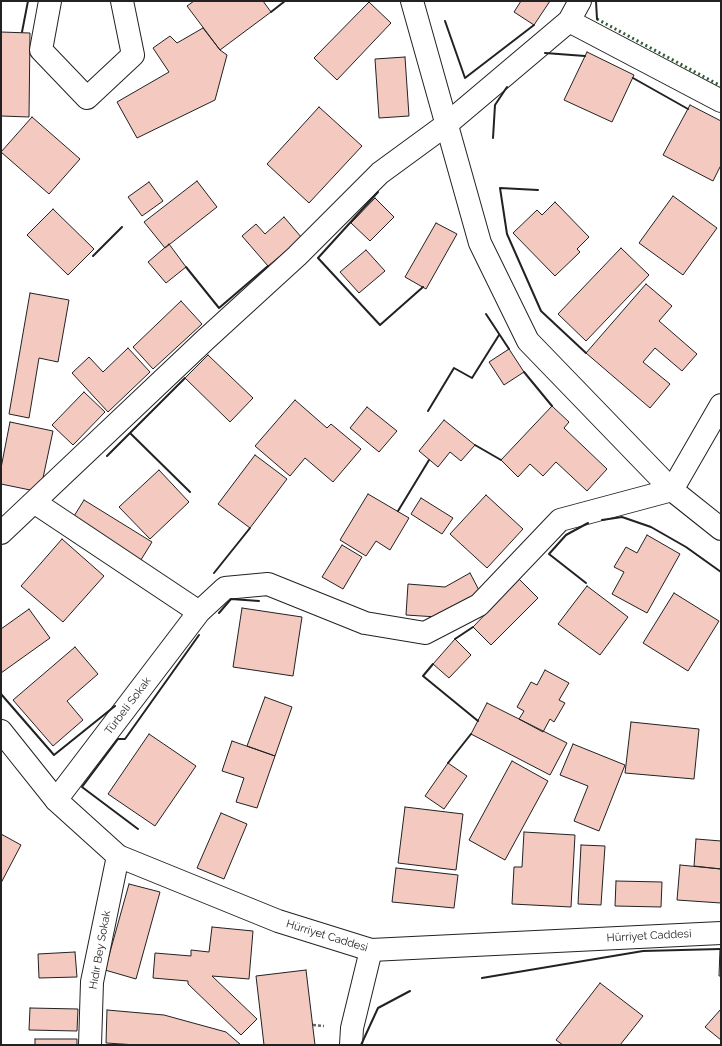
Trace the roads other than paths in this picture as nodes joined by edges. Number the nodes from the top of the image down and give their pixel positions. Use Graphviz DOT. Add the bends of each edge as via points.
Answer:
graph roads {
  1 [pos="50,1"];
  2 [pos="122,1"];
  3 [pos="412,1"];
  4 [pos="580,1"];
  5 [pos="569,21"];
  6 [pos="721,101"];
  7 [pos="447,124"];
  8 [pos="721,405"];
  9 [pos="672,490"];
  10 [pos="34,502"];
  11 [pos="721,529"];
  12 [pos="1,533"];
  13 [pos="199,612"];
  14 [pos="1,730"];
  15 [pos="56,800"];
  16 [pos="118,856"];
  17 [pos="721,933"];
  18 [pos="371,950"];
  19 [pos="90,1045"];
  20 [pos="351,1045"];
  1 -- 2 [label="street" via="41,50 87,98 133,55"];
  3 -- 7 [label="street"];
  4 -- 5 [label="street"];
  5 -- 6 [label="street"];
  5 -- 7 [label="street"];
  7 -- 9 [label="street" via="480,243 528,341"];
  7 -- 10 [label="street" via="380,173 296,256"];
  8 -- 9 [label="street"];
  9 -- 11 [label="street"];
  9 -- 13 [label="street, Türbeli Sokak" via="560,520 479,605 425,633 365,623 268,584 225,588"];
  10 -- 12 [label="street"];
  10 -- 13 [label="street"];
  13 -- 15 [label="street, Türbeli Sokak"];
  14 -- 15 [label="street, Hürriyet Caddesi"];
  15 -- 16 [label="street, Hürriyet Caddesi"];
  16 -- 18 [label="street, Hürriyet Caddesi" via="278,921"];
  16 -- 19 [label="street, Hıdır Bey Sokak" via="92,982"];
  17 -- 18 [label="street, Hürriyet Caddesi"];
  18 -- 20 [label="street" via="352,1028"];
}
